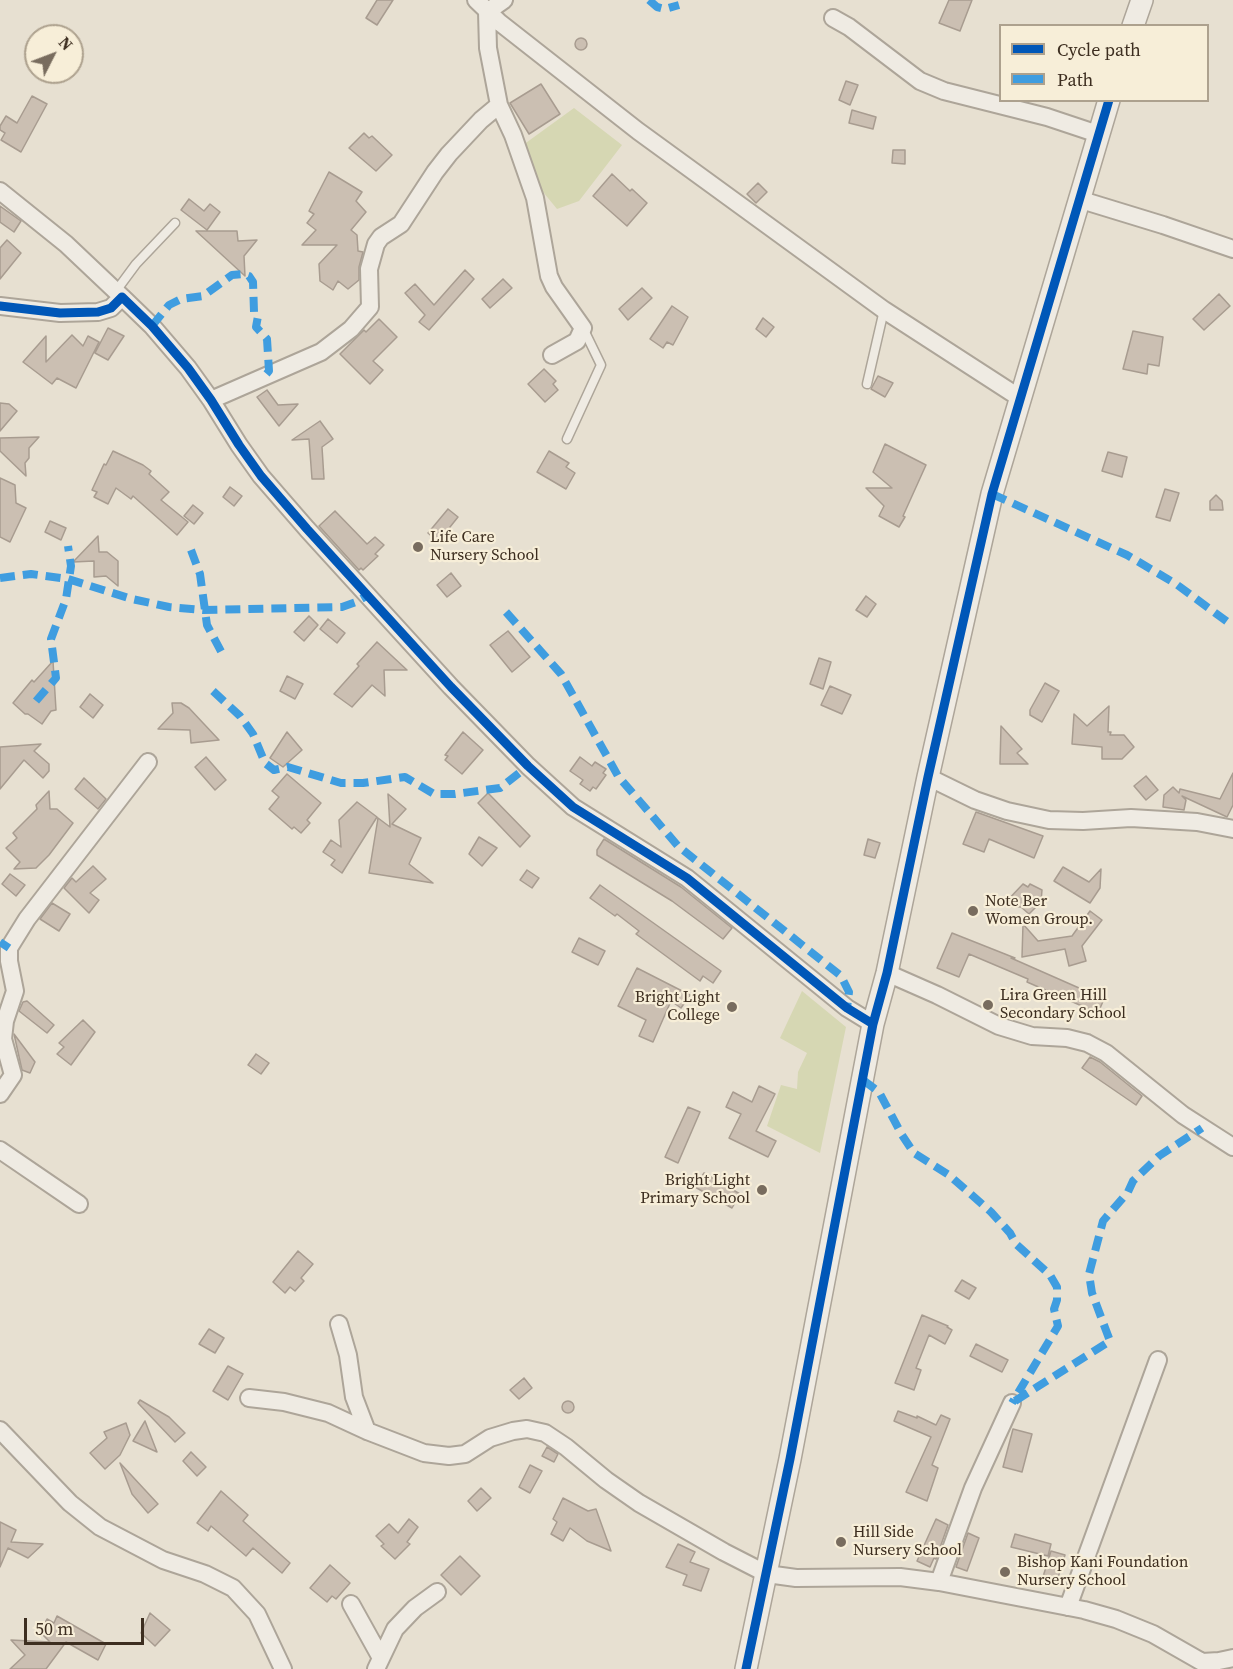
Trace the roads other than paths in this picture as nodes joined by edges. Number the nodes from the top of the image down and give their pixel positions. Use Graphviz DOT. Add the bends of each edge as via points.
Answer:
graph roads {
  1 [pos="504,0"];
  2 [pos="1142,0"];
  3 [pos="481,6"];
  4 [pos="833,18"];
  5 [pos="1134,24"];
  6 [pos="1107,102"];
  7 [pos="499,105"];
  8 [pos="1098,134"];
  9 [pos="0,191"];
  10 [pos="1078,200"];
  11 [pos="175,223"];
  12 [pos="1233,249"];
  13 [pos="119,294"];
  14 [pos="0,306"];
  15 [pos="884,310"];
  16 [pos="583,328"];
  17 [pos="552,355"];
  18 [pos="867,384"];
  19 [pos="1020,399"];
  20 [pos="211,400"];
  21 [pos="567,439"];
  22 [pos="148,762"];
  23 [pos="928,777"];
  24 [pos="1233,829"];
  25 [pos="887,973"];
  26 [pos="873,1024"];
  27 [pos="0,1094"];
  28 [pos="1233,1147"];
  29 [pos="0,1150"];
  30 [pos="79,1204"];
  31 [pos="339,1324"];
  32 [pos="1158,1360"];
  33 [pos="249,1398"];
  34 [pos="1012,1403"];
  35 [pos="0,1430"];
  36 [pos="367,1431"];
  37 [pos="767,1574"];
  38 [pos="939,1582"];
  39 [pos="436,1592"];
  40 [pos="351,1604"];
  41 [pos="1068,1607"];
  42 [pos="1233,1658"];
  43 [pos="379,1664"];
  44 [pos="1202,1665"];
  45 [pos="283,1669"];
  46 [pos="746,1669"];
  1 -- 3 [label="street"];
  2 -- 5 [label="street"];
  3 -- 7 [label="street"];
  3 -- 15 [label="street" via="638,131"];
  4 -- 8 [label="street" via="920,81"];
  6 -- 8 [label="street"];
  7 -- 16 [label="street" via="535,198 549,276"];
  7 -- 20 [label="street" via="449,154 401,224 376,244 369,269 370,307 351,329 321,352"];
  8 -- 10 [label="street"];
  9 -- 13 [label="street" via="60,238"];
  10 -- 12 [label="street"];
  10 -- 19 [label="street"];
  11 -- 13 [label="lane" via="136,264"];
  13 -- 14 [label="street" via="111,308 98,312 60,313"];
  13 -- 20 [label="street" via="158,333"];
  15 -- 18 [label="lane"];
  15 -- 19 [label="street"];
  16 -- 17 [label="street" via="577,341"];
  16 -- 21 [label="lane" via="601,365"];
  19 -- 23 [label="street" via="992,494"];
  20 -- 26 [label="street" via="261,476 307,530 528,766 573,807 687,878 847,1008"];
  22 -- 27 [label="street" via="9,948 15,991 3,1039 13,1076"];
  23 -- 24 [label="street" via="975,800 1050,820 1131,818 1197,822"];
  23 -- 25 [label="street"];
  25 -- 26 [label="street"];
  25 -- 28 [label="street" via="999,1026 1032,1036 1087,1043"];
  26 -- 37 [label="street"];
  29 -- 30 [label="street"];
  31 -- 36 [label="street" via="354,1397"];
  32 -- 41 [label="street"];
  33 -- 36 [label="street" via="328,1413"];
  34 -- 38 [label="street" via="973,1488"];
  35 -- 45 [label="street" via="70,1503 100,1527 163,1560 233,1588 257,1614"];
  36 -- 37 [label="street" via="424,1453 449,1456 465,1454 490,1438 513,1431 544,1433 639,1503"];
  37 -- 38 [label="street" via="796,1578 900,1577"];
  37 -- 46 [label="street"];
  38 -- 41 [label="street"];
  39 -- 43 [label="street" via="395,1629"];
  40 -- 43 [label="street"];
  41 -- 44 [label="street" via="1116,1619 1153,1634"];
  42 -- 44 [label="street"];
}
